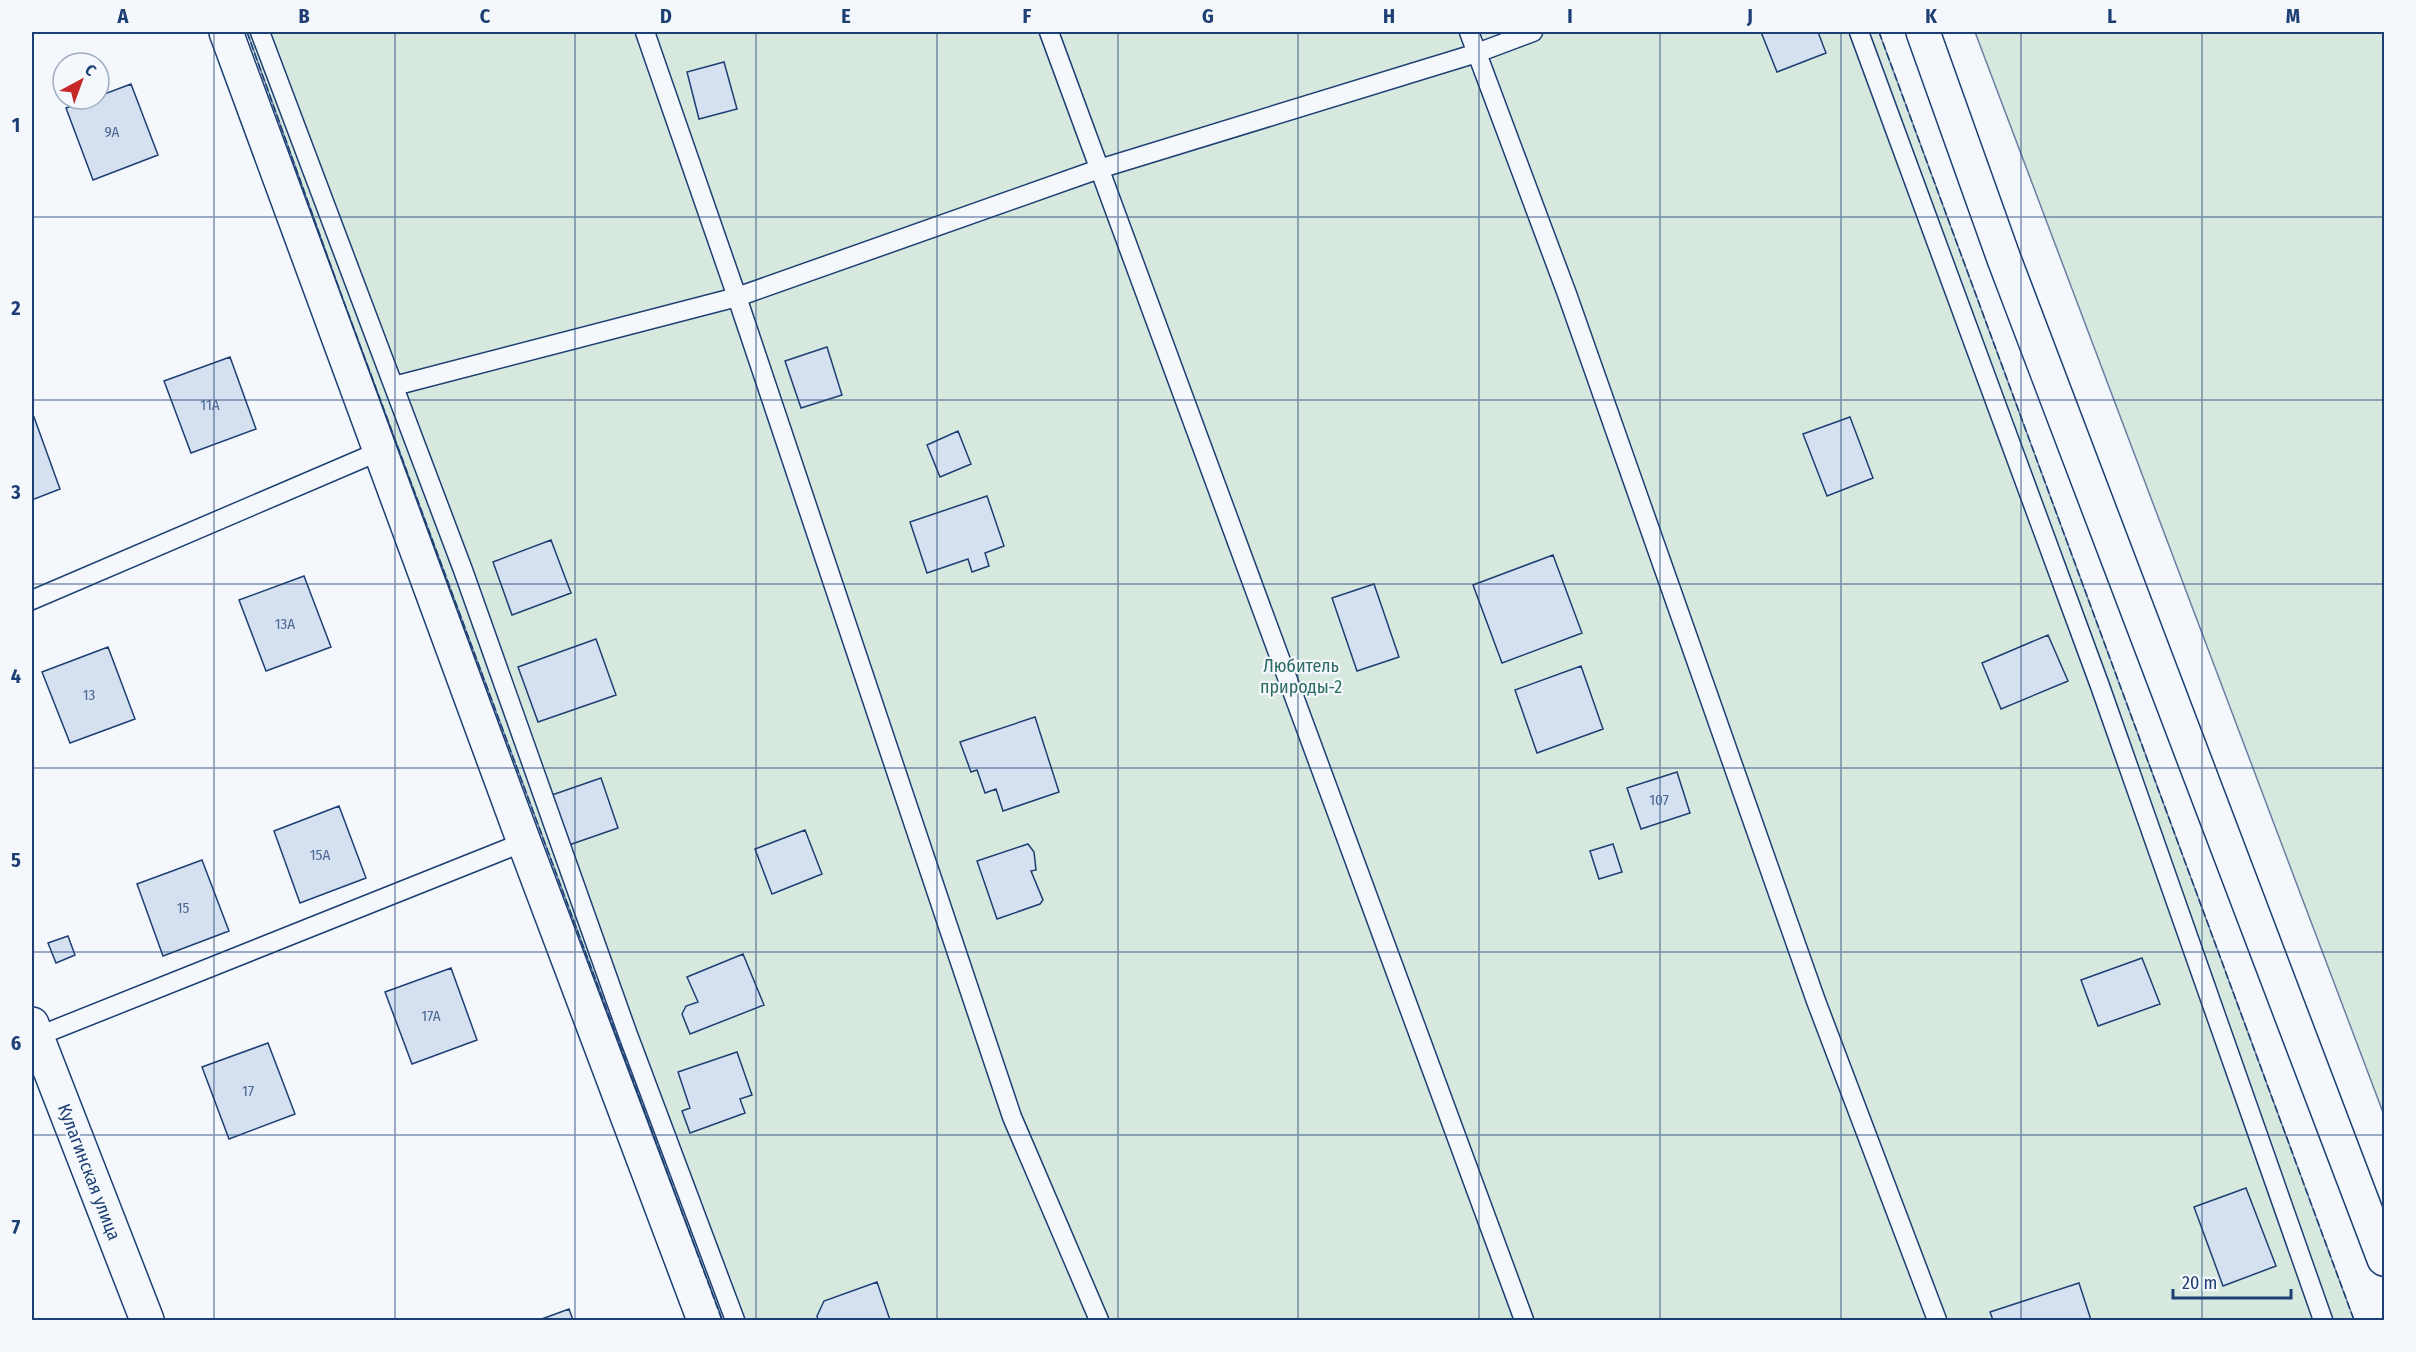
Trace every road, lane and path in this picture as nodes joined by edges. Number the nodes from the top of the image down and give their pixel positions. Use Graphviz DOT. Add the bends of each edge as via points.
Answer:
graph roads {
  1 [pos="226,32"];
  2 [pos="260,32"];
  3 [pos="645,32"];
  4 [pos="1049,32"];
  5 [pos="1469,32"];
  6 [pos="1533,32"];
  7 [pos="1859,32"];
  8 [pos="1923,32"];
  9 [pos="1477,52"];
  10 [pos="1099,169"];
  11 [pos="737,297"];
  12 [pos="394,386"];
  13 [pos="380,451"];
  14 [pos="32,600"];
  15 [pos="524,842"];
  16 [pos="34,1031"];
  17 [pos="2385,1259"];
  18 [pos="147,1320"];
  19 [pos="704,1320"];
  20 [pos="735,1320"];
  21 [pos="1099,1320"];
  22 [pos="1524,1320"];
  23 [pos="1937,1320"];
  24 [pos="2323,1320"];
  1 -- 13 [label="street"];
  2 -- 12 [label="lane"];
  3 -- 11 [label="lane"];
  4 -- 10 [label="lane"];
  5 -- 9 [label="lane"];
  6 -- 9 [label="lane"];
  7 -- 24 [label="lane" via="2100,686"];
  8 -- 17 [label="street" via="2004,259"];
  9 -- 10 [label="lane"];
  9 -- 23 [label="lane" via="1567,294 1816,1001"];
  10 -- 11 [label="lane"];
  10 -- 22 [label="lane"];
  11 -- 12 [label="lane"];
  11 -- 21 [label="lane" via="1012,1117"];
  12 -- 20 [label="lane"];
  13 -- 14 [label="lane"];
  13 -- 15 [label="street"];
  15 -- 16 [label="lane"];
  15 -- 19 [label="street"];
  16 -- 18 [label="street, Кулагинская улица"];
}
